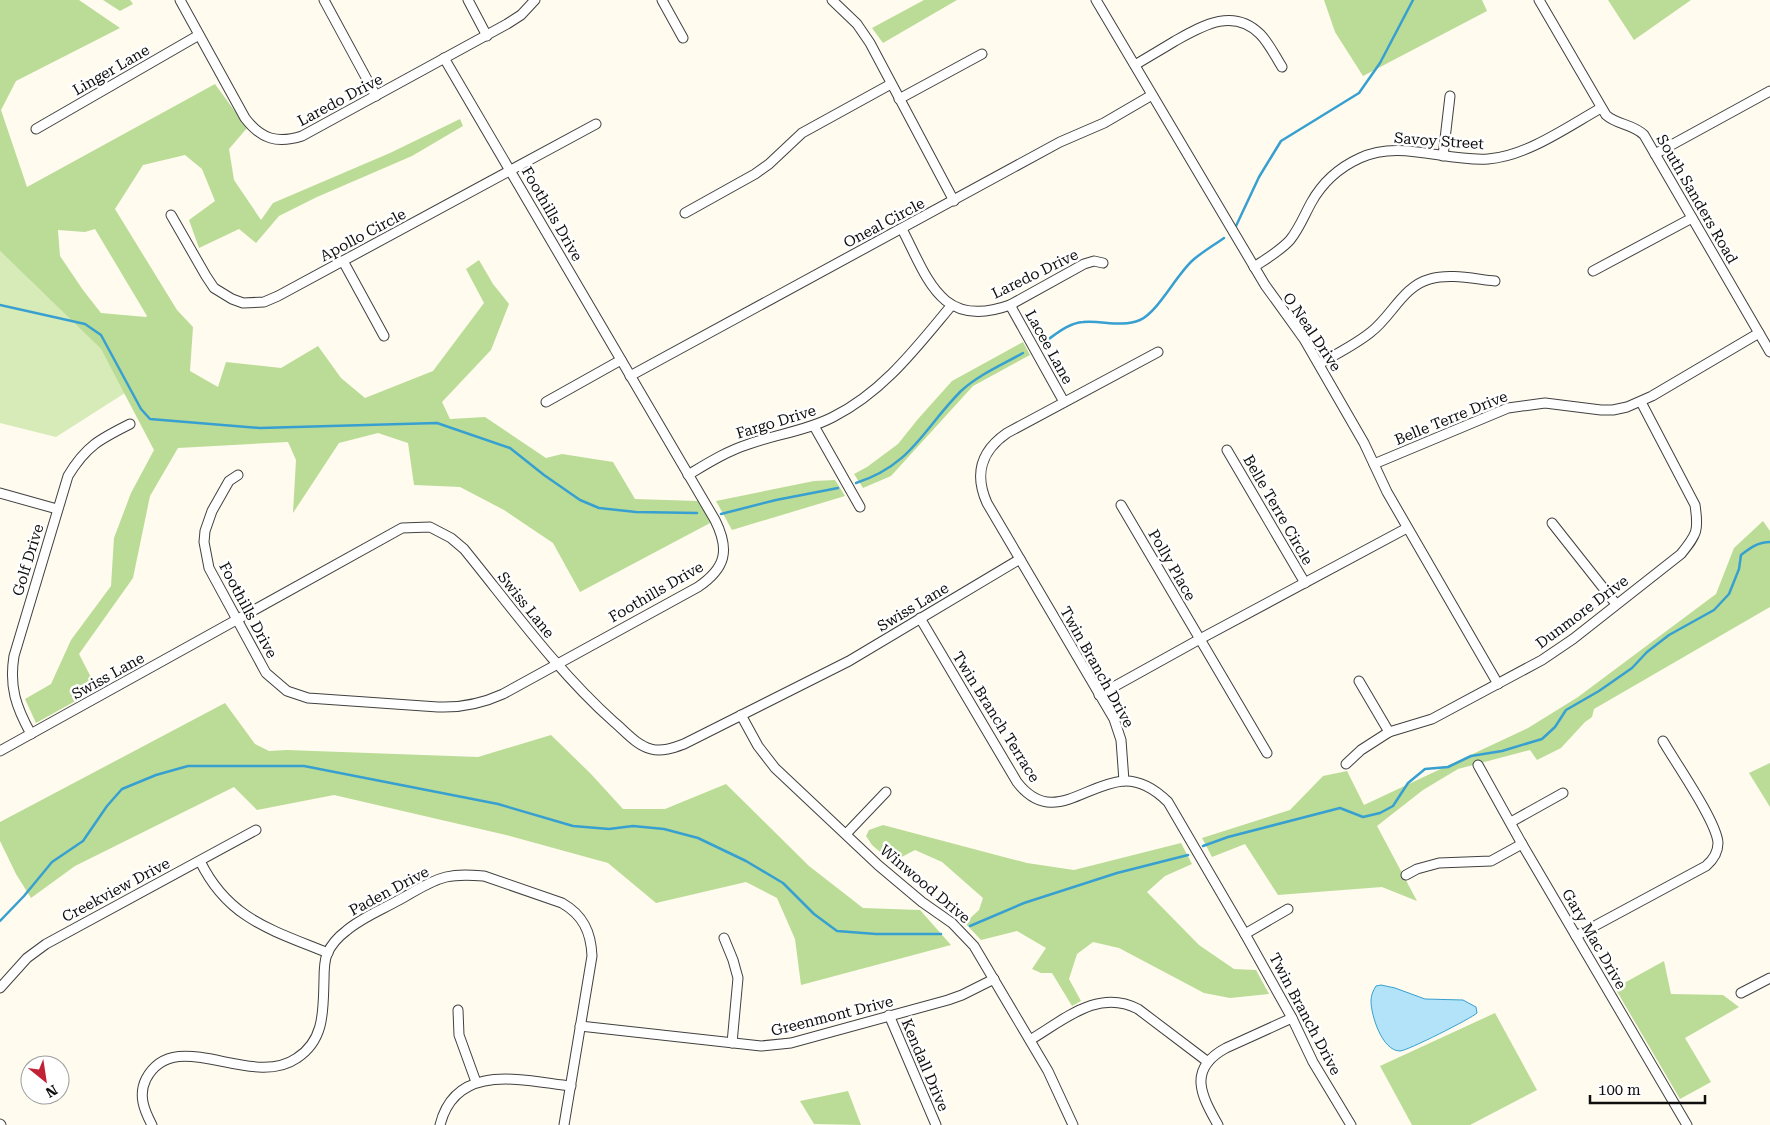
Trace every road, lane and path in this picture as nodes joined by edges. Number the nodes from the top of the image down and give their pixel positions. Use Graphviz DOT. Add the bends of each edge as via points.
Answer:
graph roads {
  1 [pos="180,0"];
  2 [pos="324,0"];
  3 [pos="468,0"];
  4 [pos="535,0"];
  5 [pos="662,0"];
  6 [pos="832,0"];
  7 [pos="1096,0"];
  8 [pos="1539,0"];
  9 [pos="199,35"];
  10 [pos="487,36"];
  11 [pos="683,38"];
  12 [pos="982,54"];
  13 [pos="444,58"];
  14 [pos="1134,65"];
  15 [pos="1282,66"];
  16 [pos="891,84"];
  17 [pos="1770,91"];
  18 [pos="1152,95"];
  19 [pos="376,96"];
  20 [pos="1450,96"];
  21 [pos="899,100"];
  22 [pos="1601,108"];
  23 [pos="596,124"];
  24 [pos="36,129"];
  25 [pos="1655,154"];
  26 [pos="1443,156"];
  27 [pos="510,170"];
  28 [pos="954,201"];
  29 [pos="685,213"];
  30 [pos="171,215"];
  31 [pos="1692,218"];
  32 [pos="902,228"];
  33 [pos="344,261"];
  34 [pos="1103,263"];
  35 [pos="1254,267"];
  36 [pos="1593,271"];
  37 [pos="1495,281"];
  38 [pos="1010,305"];
  39 [pos="952,306"];
  40 [pos="1759,333"];
  41 [pos="384,336"];
  42 [pos="1158,352"];
  43 [pos="1770,352"];
  44 [pos="621,360"];
  45 [pos="1319,364"];
  46 [pos="630,376"];
  47 [pos="546,402"];
  48 [pos="1064,402"];
  49 [pos="1641,402"];
  50 [pos="130,424"];
  51 [pos="814,426"];
  52 [pos="1227,450"];
  53 [pos="1374,464"];
  54 [pos="238,475"];
  55 [pos="688,475"];
  56 [pos="0,493"];
  57 [pos="1121,505"];
  58 [pos="860,507"];
  59 [pos="58,509"];
  60 [pos="1552,523"];
  61 [pos="1407,528"];
  62 [pos="1020,559"];
  63 [pos="1305,583"];
  64 [pos="1616,604"];
  65 [pos="920,618"];
  66 [pos="237,621"];
  67 [pos="1200,639"];
  68 [pos="557,664"];
  69 [pos="1359,681"];
  70 [pos="1498,684"];
  71 [pos="1099,695"];
  72 [pos="741,715"];
  73 [pos="1389,732"];
  74 [pos="31,734"];
  75 [pos="1663,741"];
  76 [pos="0,751"];
  77 [pos="1267,753"];
  78 [pos="1346,764"];
  79 [pos="1478,765"];
  80 [pos="1124,781"];
  81 [pos="886,792"];
  82 [pos="1563,793"];
  83 [pos="1510,822"];
  84 [pos="256,830"];
  85 [pos="846,834"];
  86 [pos="1522,844"];
  87 [pos="200,861"];
  88 [pos="1406,875"];
  89 [pos="1288,910"];
  90 [pos="1246,934"];
  91 [pos="1576,936"];
  92 [pos="724,938"];
  93 [pos="328,953"];
  94 [pos="994,978"];
  95 [pos="1770,978"];
  96 [pos="0,988"];
  97 [pos="1741,994"];
  98 [pos="458,1010"];
  99 [pos="889,1015"];
  100 [pos="1292,1018"];
  101 [pos="580,1026"];
  102 [pos="1030,1040"];
  103 [pos="732,1042"];
  104 [pos="1208,1062"];
  105 [pos="476,1082"];
  106 [pos="571,1086"];
  107 [pos="152,1125"];
  108 [pos="440,1125"];
  109 [pos="564,1125"];
  110 [pos="936,1125"];
  111 [pos="1073,1125"];
  112 [pos="1218,1125"];
  113 [pos="1351,1125"];
  114 [pos="1687,1125"];
  1 -- 9 [label="street, Laredo Drive"];
  2 -- 19 [label="street"];
  3 -- 10 [label="street"];
  4 -- 10 [label="street, Laredo Drive" via="521,15"];
  5 -- 11 [label="street"];
  6 -- 16 [label="street" via="857,24"];
  7 -- 14 [label="street, O Neal Drive"];
  8 -- 22 [label="street, South Sanders Road"];
  9 -- 19 [label="street, Laredo Drive" via="245,118 253,128 271,138 290,140 302,136"];
  9 -- 24 [label="street, Linger Lane"];
  10 -- 13 [label="street, Laredo Drive"];
  12 -- 21 [label="street"];
  13 -- 19 [label="street, Laredo Drive"];
  13 -- 27 [label="street, Foothills Drive"];
  14 -- 15 [label="street" via="1203,26 1227,20 1246,25 1260,34"];
  14 -- 18 [label="street, O Neal Drive"];
  16 -- 21 [label="street"];
  16 -- 29 [label="street" via="802,133 755,174"];
  17 -- 25 [label="street"];
  18 -- 28 [label="street, Oneal Circle"];
  18 -- 35 [label="street, O Neal Drive"];
  20 -- 26 [label="street"];
  21 -- 28 [label="street"];
  22 -- 25 [label="street, South Sanders Road" via="1610,119 1640,131"];
  22 -- 26 [label="street, Savoy Street" via="1513,154 1488,159"];
  23 -- 27 [label="street, Apollo Circle"];
  25 -- 31 [label="street, South Sanders Road"];
  26 -- 35 [label="street, Savoy Street" via="1386,151 1362,157 1342,168 1321,187 1285,245"];
  27 -- 33 [label="street, Apollo Circle"];
  27 -- 44 [label="street, Foothills Drive"];
  28 -- 32 [label="street, Oneal Circle"];
  30 -- 33 [label="street, Apollo Circle" via="214,288 238,301 264,302"];
  31 -- 36 [label="street"];
  31 -- 40 [label="street, South Sanders Road"];
  32 -- 39 [label="street" via="930,282"];
  32 -- 46 [label="street, Oneal Circle"];
  33 -- 41 [label="street"];
  34 -- 38 [label="street, Laredo Drive" via="1084,264"];
  35 -- 45 [label="street, O Neal Drive"];
  37 -- 45 [label="street" via="1446,277 1420,282 1405,293 1372,332"];
  38 -- 39 [label="street, Laredo Drive" via="978,312"];
  38 -- 48 [label="street, Lacee Lane"];
  39 -- 51 [label="street, Fargo Drive" via="879,387 833,418"];
  40 -- 43 [label="street, South Sanders Road"];
  40 -- 49 [label="street, Belle Terre Drive"];
  42 -- 48 [label="street, Twin Branch Drive"];
  44 -- 46 [label="street, Foothills Drive"];
  44 -- 47 [label="street"];
  45 -- 53 [label="street, O Neal Drive"];
  46 -- 55 [label="street, Foothills Drive"];
  48 -- 62 [label="street, Twin Branch Drive" via="998,440 983,460 980,478 983,495"];
  49 -- 53 [label="street, Belle Terre Drive" via="1613,410 1545,403 1508,408"];
  49 -- 64 [label="street, Dunmore Drive" via="1695,505 1698,521 1695,536 1681,554"];
  50 -- 59 [label="street, Golf Drive" via="101,438 86,451 68,476"];
  51 -- 55 [label="street, Fargo Drive" via="751,443"];
  51 -- 58 [label="street"];
  52 -- 63 [label="street, Belle Terre Circle"];
  53 -- 61 [label="street, O Neal Drive"];
  54 -- 66 [label="street, Foothills Drive" via="229,481 212,511 204,542 209,568"];
  55 -- 68 [label="street, Foothills Drive" via="721,531 724,549 715,574 698,587"];
  56 -- 59 [label="street, Golf Drive"];
  57 -- 67 [label="street, Polly Place"];
  59 -- 74 [label="street, Golf Drive" via="12,666 14,696"];
  60 -- 64 [label="street"];
  61 -- 63 [label="street"];
  61 -- 70 [label="street, O Neal Drive"];
  62 -- 65 [label="street, Swiss Lane"];
  62 -- 71 [label="street, Twin Branch Drive"];
  63 -- 67 [label="street"];
  64 -- 70 [label="street, Dunmore Drive" via="1573,639"];
  65 -- 72 [label="street, Swiss Lane" via="849,661"];
  65 -- 80 [label="street, Twin Branch Terrace" via="1017,782 1029,796 1043,802 1058,802"];
  66 -- 68 [label="street, Foothills Drive" via="266,673 287,690 308,698 459,708 488,701"];
  66 -- 68 [label="street, Swiss Lane" via="402,528 430,527 464,549"];
  66 -- 74 [label="street, Swiss Lane"];
  67 -- 71 [label="street"];
  67 -- 77 [label="street, Polly Place"];
  68 -- 72 [label="street, Swiss Lane" via="598,708 649,749 665,750 679,746"];
  69 -- 73 [label="street"];
  70 -- 73 [label="street, Dunmore Drive" via="1432,719"];
  71 -- 80 [label="street, Twin Branch Drive" via="1119,731"];
  72 -- 85 [label="street, Winwood Drive" via="775,768"];
  73 -- 78 [label="street, Dunmore Drive"];
  74 -- 76 [label="street, Swiss Lane"];
  75 -- 91 [label="street" via="1712,824 1718,844 1713,860"];
  79 -- 83 [label="street, Gary Mac Drive"];
  80 -- 90 [label="street, Twin Branch Drive" via="1147,786 1168,802"];
  81 -- 85 [label="street"];
  82 -- 83 [label="street"];
  83 -- 86 [label="street, Gary Mac Drive"];
  84 -- 87 [label="street, Creekview Drive"];
  85 -- 94 [label="street, Winwood Drive" via="905,888 952,923 974,946"];
  86 -- 88 [label="street" via="1491,861 1439,863"];
  86 -- 91 [label="street, Gary Mac Drive"];
  87 -- 93 [label="street" via="224,898 244,915 268,929"];
  87 -- 96 [label="street, Creekview Drive" via="46,944 27,958"];
  89 -- 90 [label="street"];
  90 -- 100 [label="street, Twin Branch Drive"];
  91 -- 114 [label="street, Gary Mac Drive"];
  92 -- 103 [label="street" via="738,978"];
  93 -- 101 [label="street, Paden Drive" via="337,939 356,923 429,884 458,875 484,876 562,903 583,920 590,935 592,956"];
  93 -- 107 [label="street, Paden Drive" via="324,968 322,1024 315,1040 302,1055 275,1068 248,1067 188,1056 159,1062 142,1090 143,1104"];
  94 -- 99 [label="street, Greenmont Drive" via="948,1000"];
  94 -- 102 [label="street, Winwood Drive"];
  95 -- 97 [label="street"];
  98 -- 105 [label="street" via="459,1035"];
  99 -- 103 [label="street, Greenmont Drive" via="791,1043 761,1046"];
  99 -- 110 [label="street, Kendall Drive"];
  100 -- 104 [label="street" via="1226,1048"];
  100 -- 113 [label="street, Twin Branch Drive" via="1313,1062"];
  101 -- 103 [label="street, Greenmont Drive"];
  101 -- 106 [label="street, Paden Drive"];
  102 -- 104 [label="street" via="1094,1003 1116,1002 1138,1009"];
  102 -- 111 [label="street, Winwood Drive"];
  104 -- 112 [label="street" via="1201,1090"];
  105 -- 106 [label="street" via="502,1078"];
  105 -- 108 [label="street" via="451,1102"];
  106 -- 109 [label="street, Paden Drive"];
}
